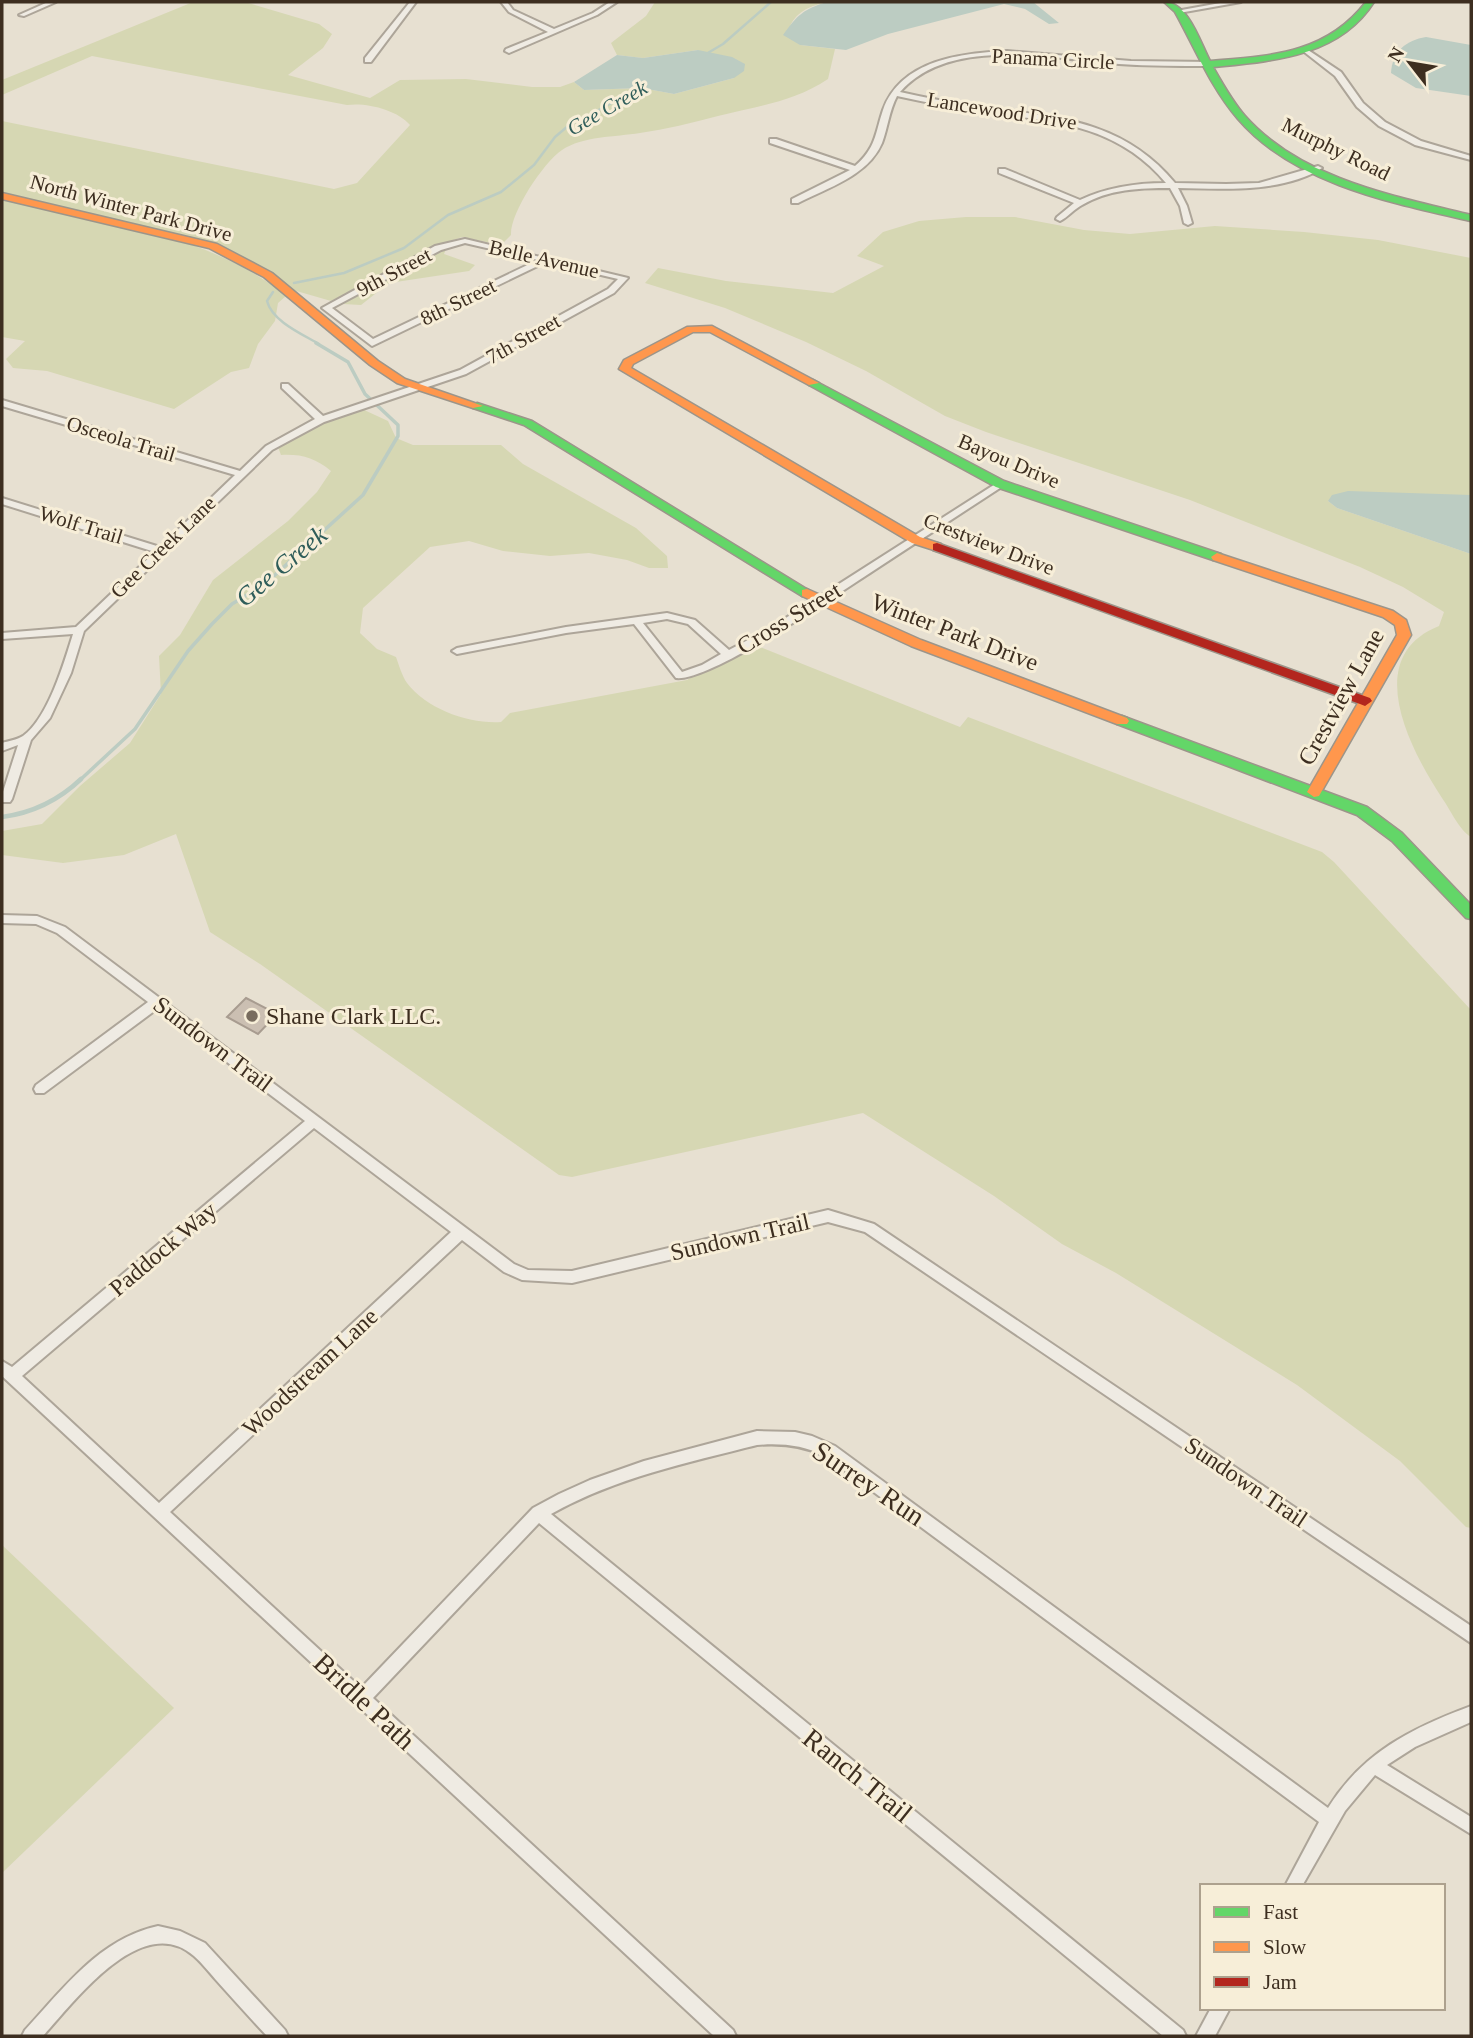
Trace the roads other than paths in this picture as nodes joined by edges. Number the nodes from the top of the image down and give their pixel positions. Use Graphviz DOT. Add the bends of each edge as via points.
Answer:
graph roads {
  1 [pos="53,2"];
  2 [pos="413,2"];
  3 [pos="504,2"];
  4 [pos="614,2"];
  5 [pos="1238,2"];
  6 [pos="1370,2"];
  7 [pos="1173,6"];
  8 [pos="22,15"];
  9 [pos="555,32"];
  10 [pos="1305,50"];
  11 [pos="509,51"];
  12 [pos="368,60"];
  13 [pos="1210,64"];
  14 [pos="895,93"];
  15 [pos="774,141"];
  16 [pos="1471,158"];
  17 [pos="1318,168"];
  18 [pos="855,169"];
  19 [pos="1002,171"];
  20 [pos="1175,187"];
  21 [pos="2,196"];
  22 [pos="795,201"];
  23 [pos="1079,202"];
  24 [pos="1471,218"];
  25 [pos="1060,219"];
  26 [pos="1188,223"];
  27 [pos="465,241"];
  28 [pos="545,260"];
  29 [pos="624,278"];
  30 [pos="372,343"];
  31 [pos="625,369"];
  32 [pos="285,386"];
  33 [pos="417,388"];
  34 [pos="380,399"];
  35 [pos="2,403"];
  36 [pos="366,404"];
  37 [pos="321,420"];
  38 [pos="240,474"];
  39 [pos="1000,484"];
  40 [pos="2,501"];
  41 [pos="916,540"];
  42 [pos="159,550"];
  43 [pos="820,601"];
  44 [pos="636,620"];
  45 [pos="1401,623"];
  46 [pos="79,630"];
  47 [pos="2,636"];
  48 [pos="457,651"];
  49 [pos="728,655"];
  50 [pos="1365,701"];
  51 [pos="26,739"];
  52 [pos="2,747"];
  53 [pos="1314,792"];
  54 [pos="6,799"];
  55 [pos="1471,914"];
  56 [pos="2,919"];
  57 [pos="157,1002"];
  58 [pos="40,1089"];
  59 [pos="314,1121"];
  60 [pos="461,1232"];
  61 [pos="7,1372"];
  62 [pos="160,1512"];
  63 [pos="538,1513"];
  64 [pos="1471,1635"];
  65 [pos="362,1698"];
  66 [pos="1471,1714"];
  67 [pos="1374,1765"];
  68 [pos="1331,1820"];
  69 [pos="1471,1826"];
  70 [pos="1294,1884"];
  71 [pos="1220,2010"];
  72 [pos="31,2036"];
  73 [pos="279,2036"];
  74 [pos="727,2036"];
  75 [pos="1177,2036"];
  76 [pos="1205,2036"];
  1 -- 8 [label="street"];
  2 -- 12 [label="street"];
  3 -- 9 [label="street" via="511,11"];
  4 -- 9 [label="street"];
  5 -- 7 [label="street"];
  6 -- 10 [label="street" via="1367,13 1352,28"];
  7 -- 13 [label="street, Murphy Road"];
  9 -- 11 [label="street"];
  10 -- 13 [label="street"];
  10 -- 16 [label="street" via="1338,74 1360,105 1382,124 1418,143"];
  13 -- 14 [label="street, Panama Circle" via="976,55 925,68"];
  13 -- 17 [label="street, Murphy Road" via="1254,131"];
  14 -- 18 [label="street, Panama Circle" via="885,110 880,138 871,155"];
  14 -- 20 [label="street, Lancewood Drive" via="1097,128 1140,153"];
  15 -- 18 [label="street"];
  17 -- 20 [label="street" via="1253,186"];
  17 -- 24 [label="street, Murphy Road" via="1397,200"];
  18 -- 22 [label="street, Panama Circle"];
  19 -- 23 [label="street"];
  20 -- 23 [label="street" via="1114,188"];
  20 -- 26 [label="street, Lancewood Drive"];
  21 -- 33 [label="street, North Winter Park Drive" via="212,246 246,261 374,363"];
  23 -- 25 [label="street"];
  27 -- 28 [label="street, Belle Avenue"];
  27 -- 30 [label="street, 9th Street" via="438,248 326,308"];
  28 -- 29 [label="street, Belle Avenue"];
  28 -- 30 [label="street, 8th Street"];
  29 -- 33 [label="street, 7th Street" via="611,291 474,366"];
  31 -- 39 [label="street, Bayou Drive" via="628,362 691,329 712,329"];
  31 -- 41 [label="street, Crestview Drive"];
  32 -- 37 [label="street"];
  33 -- 34 [label="street, Gee Creek Lane"];
  33 -- 43 [label="street, Winter Park Drive" via="528,423"];
  34 -- 36 [label="street, Gee Creek Lane"];
  35 -- 38 [label="street, Osceola Trail"];
  36 -- 37 [label="street, Gee Creek Lane"];
  37 -- 38 [label="street, Gee Creek Lane" via="279,441"];
  38 -- 42 [label="street, Gee Creek Lane"];
  39 -- 41 [label="street, Cross Street"];
  39 -- 45 [label="street, Bayou Drive" via="1388,614"];
  40 -- 42 [label="street, Wolf Trail"];
  41 -- 43 [label="street, Cross Street"];
  41 -- 50 [label="street, Crestview Drive"];
  42 -- 46 [label="street, Gee Creek Lane"];
  43 -- 49 [label="street, Cross Street"];
  43 -- 53 [label="street, Winter Park Drive" via="916,643"];
  44 -- 48 [label="street"];
  44 -- 49 [label="street" via="677,616 691,622"];
  44 -- 49 [label="street, Cross Street" via="680,676"];
  45 -- 50 [label="street, Crestview Lane" via="1404,635"];
  46 -- 47 [label="street"];
  46 -- 51 [label="street, Gee Creek Lane" via="46,718"];
  50 -- 53 [label="street, Crestview Lane"];
  51 -- 52 [label="street"];
  51 -- 54 [label="street, Gee Creek Lane"];
  53 -- 55 [label="street, Winter Park Drive" via="1377,820"];
  56 -- 57 [label="street, Sundown Trail" via="37,920 61,930"];
  57 -- 58 [label="street"];
  57 -- 59 [label="street, Sundown Trail"];
  59 -- 60 [label="street, Sundown Trail"];
  59 -- 61 [label="street, Paddock Way"];
  60 -- 62 [label="street, Woodstream Lane"];
  60 -- 64 [label="street, Sundown Trail" via="527,1276 572,1278 804,1220 828,1216 869,1228"];
  61 -- 62 [label="street, Bridle Path"];
  62 -- 65 [label="street, Bridle Path"];
  63 -- 65 [label="street, Surrey Run"];
  63 -- 68 [label="street, Surrey Run" via="610,1477 757,1438 805,1439 830,1451"];
  63 -- 75 [label="street, Ranch Trail"];
  65 -- 74 [label="street, Bridle Path"];
  66 -- 67 [label="street" via="1400,1747"];
  67 -- 68 [label="street"];
  67 -- 69 [label="street"];
  68 -- 70 [label="street"];
  71 -- 76 [label="street"];
  72 -- 73 [label="street" via="103,1961 128,1944 158,1935 183,1939 199,1949"];
}
